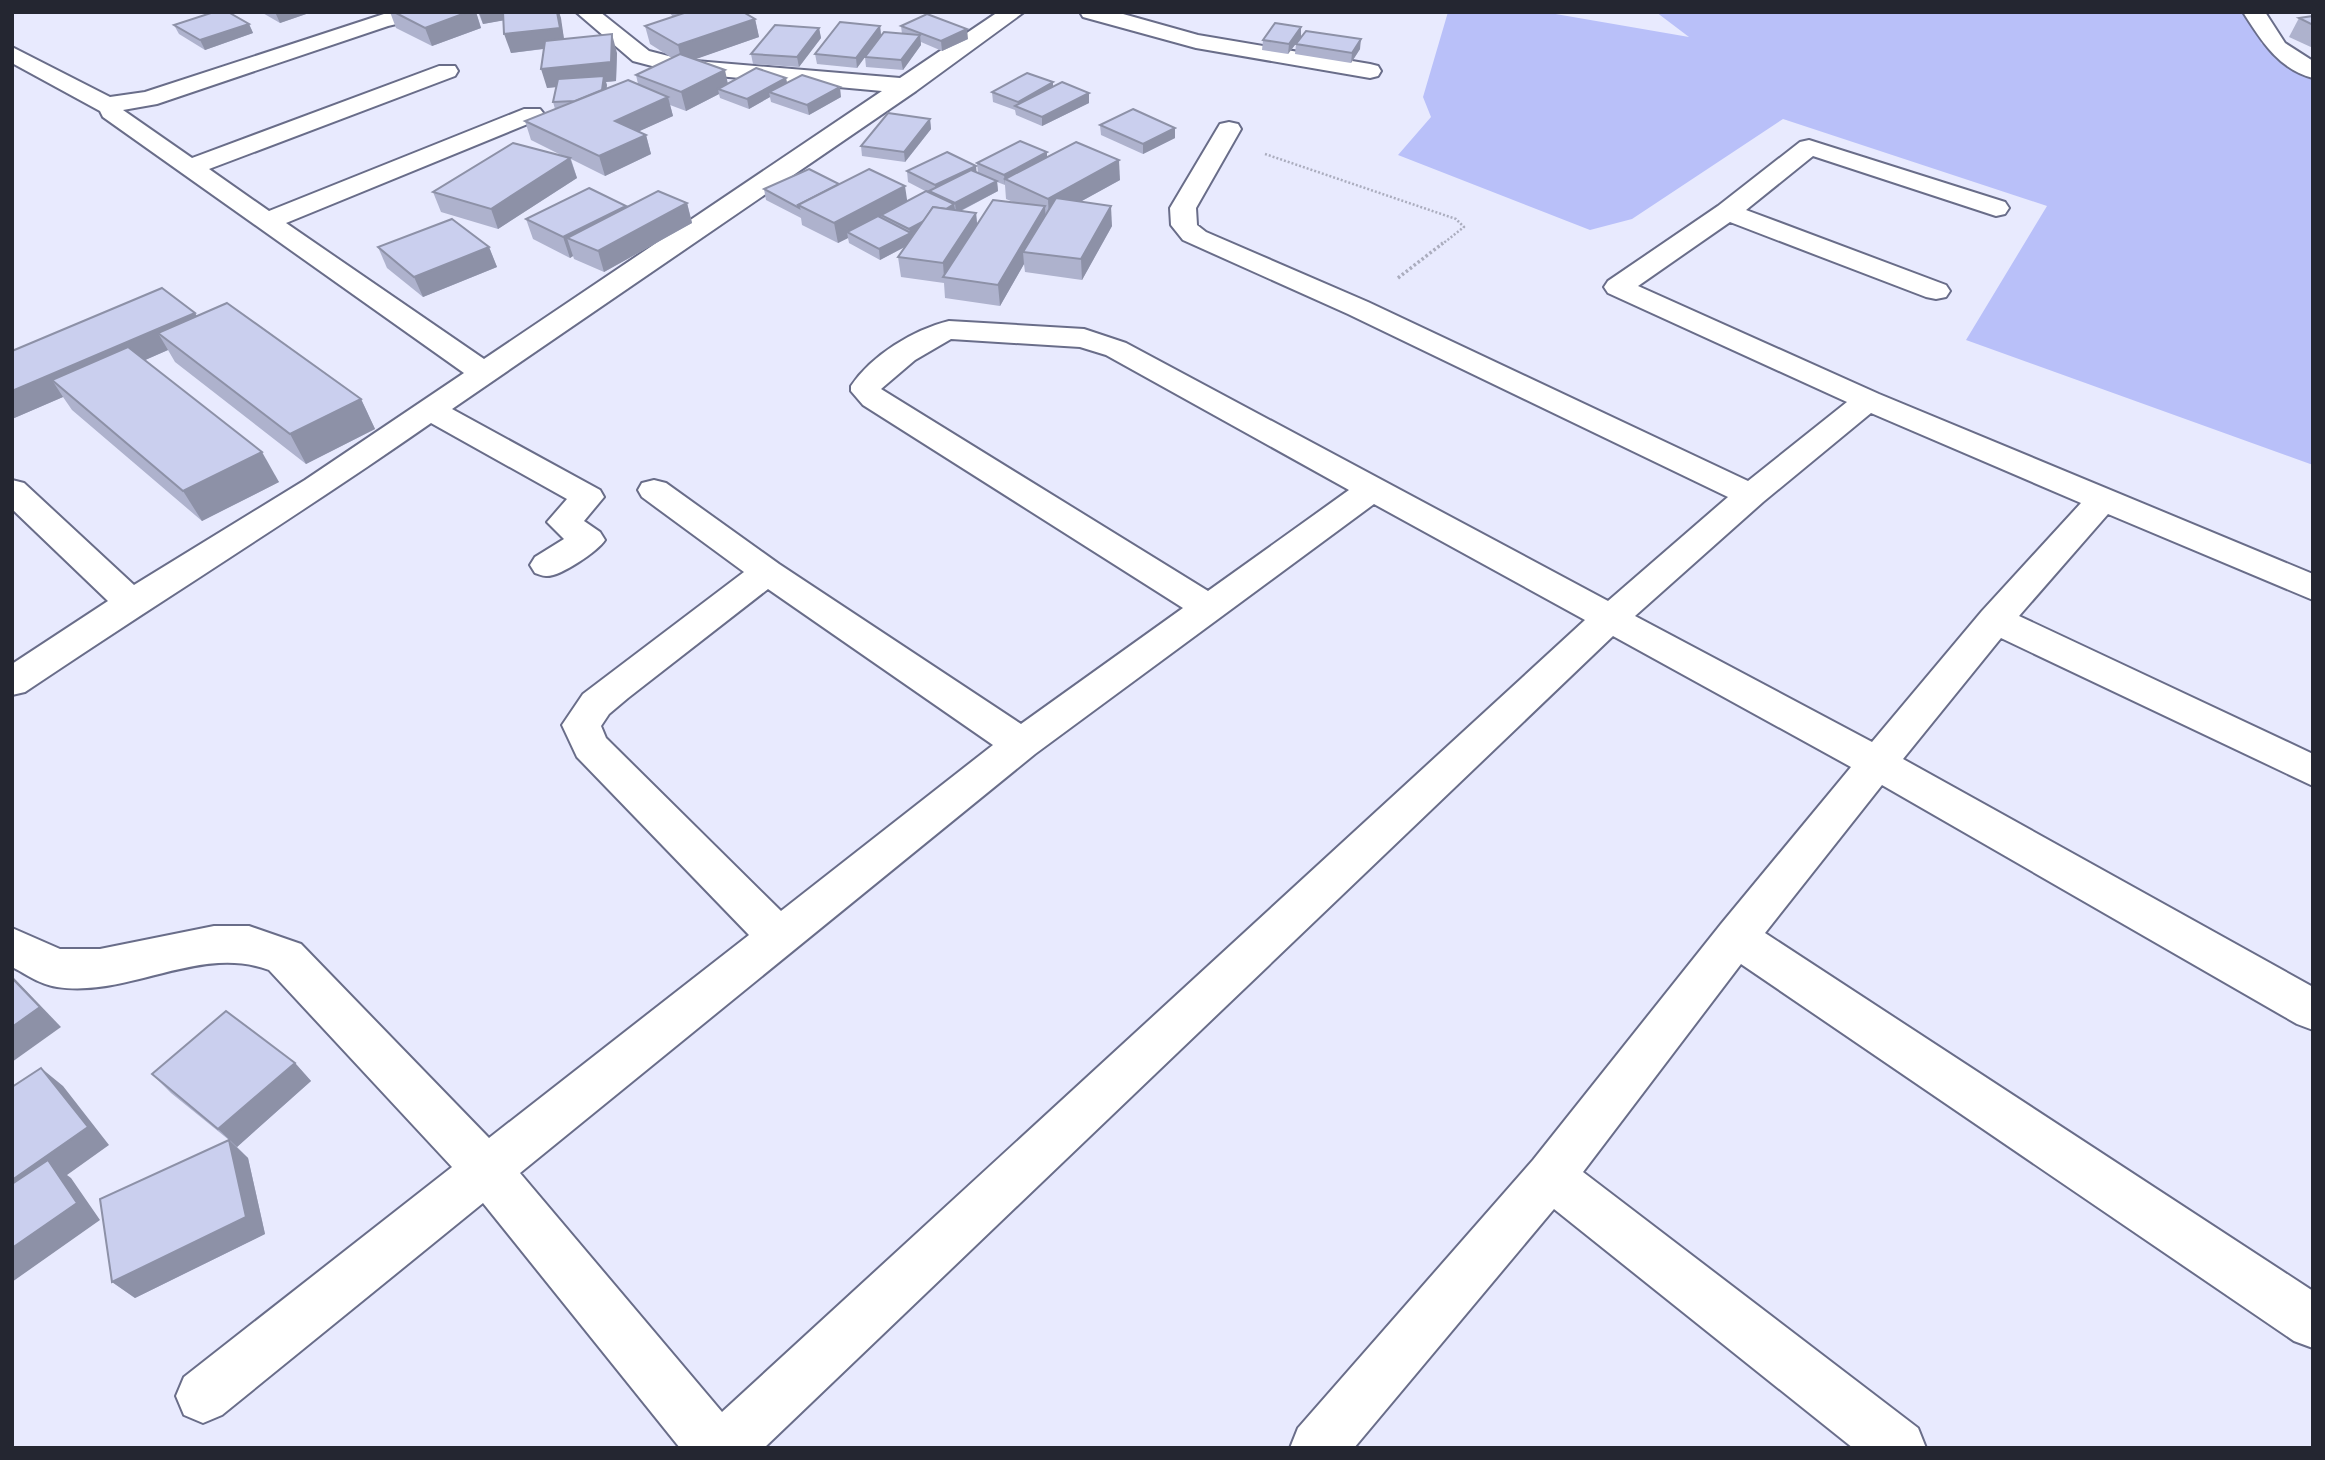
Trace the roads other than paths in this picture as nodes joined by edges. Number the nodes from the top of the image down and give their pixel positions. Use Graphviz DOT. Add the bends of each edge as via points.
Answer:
graph roads {
  1 [pos="418,12"];
  2 [pos="587,12"];
  3 [pos="1013,12"];
  4 [pos="1091,12"];
  5 [pos="2255,12"];
  6 [pos="374,32"];
  7 [pos="12,54"];
  8 [pos="447,71"];
  9 [pos="1370,71"];
  10 [pos="2313,71"];
  11 [pos="908,86"];
  12 [pos="532,114"];
  13 [pos="1226,134"];
  14 [pos="190,167"];
  15 [pos="1996,208"];
  16 [pos="1727,212"];
  17 [pos="267,221"];
  18 [pos="1936,291"];
  19 [pos="484,373"];
  20 [pos="1868,400"];
  21 [pos="430,410"];
  22 [pos="12,490"];
  23 [pos="654,490"];
  24 [pos="1371,490"];
  25 [pos="1751,495"];
  26 [pos="2104,499"];
  27 [pos="547,565"];
  28 [pos="767,572"];
  29 [pos="2313,588"];
  30 [pos="131,603"];
  31 [pos="1208,607"];
  32 [pos="1609,619"];
  33 [pos="1995,620"];
  34 [pos="12,682"];
  35 [pos="1021,744"];
  36 [pos="1877,763"];
  37 [pos="2313,771"];
  38 [pos="779,937"];
  39 [pos="1736,937"];
  40 [pos="12,946"];
  41 [pos="2313,1010"];
  42 [pos="486,1169"];
  43 [pos="1550,1176"];
  44 [pos="2313,1322"];
  45 [pos="202,1396"];
  46 [pos="716,1448"];
  47 [pos="723,1448"];
  48 [pos="1318,1448"];
  49 [pos="1898,1448"];
  1 -- 7 [label="street" via="126,104 106,105"];
  2 -- 11 [label="street" via="641,56 661,63"];
  3 -- 11 [label="street"];
  4 -- 9 [label="street" via="1196,41"];
  5 -- 10 [label="street" via="2277,48"];
  6 -- 14 [label="street" via="116,116"];
  8 -- 14 [label="street"];
  11 -- 19 [label="street"];
  12 -- 17 [label="street"];
  13 -- 25 [label="street" via="1183,208 1185,230"];
  14 -- 17 [label="street"];
  15 -- 16 [label="street" via="1809,147"];
  16 -- 18 [label="street"];
  16 -- 20 [label="street" via="1618,288"];
  17 -- 19 [label="street"];
  19 -- 21 [label="street"];
  20 -- 25 [label="street"];
  20 -- 26 [label="street"];
  21 -- 27 [label="street" via="588,497 564,522 589,540"];
  21 -- 30 [label="street"];
  22 -- 30 [label="street"];
  23 -- 28 [label="street"];
  24 -- 31 [label="street"];
  24 -- 31 [label="street" via="1116,349 1084,338 949,330 933,336 866,386 874,399"];
  24 -- 32 [label="street"];
  25 -- 32 [label="street"];
  26 -- 29 [label="street"];
  26 -- 33 [label="street"];
  28 -- 35 [label="street"];
  28 -- 38 [label="street" via="615,688 580,725 592,747"];
  30 -- 34 [label="street"];
  31 -- 35 [label="street"];
  32 -- 36 [label="street"];
  32 -- 47 [label="street"];
  33 -- 36 [label="street"];
  33 -- 37 [label="street"];
  35 -- 38 [label="street"];
  36 -- 39 [label="street"];
  36 -- 41 [label="street"];
  38 -- 42 [label="street"];
  39 -- 43 [label="street"];
  39 -- 44 [label="street"];
  40 -- 42 [label="street" via="56,968 100,968 214,944 249,944 285,957"];
  42 -- 45 [label="street"];
  42 -- 46 [label="street"];
  43 -- 48 [label="street"];
  43 -- 49 [label="street"];
}
